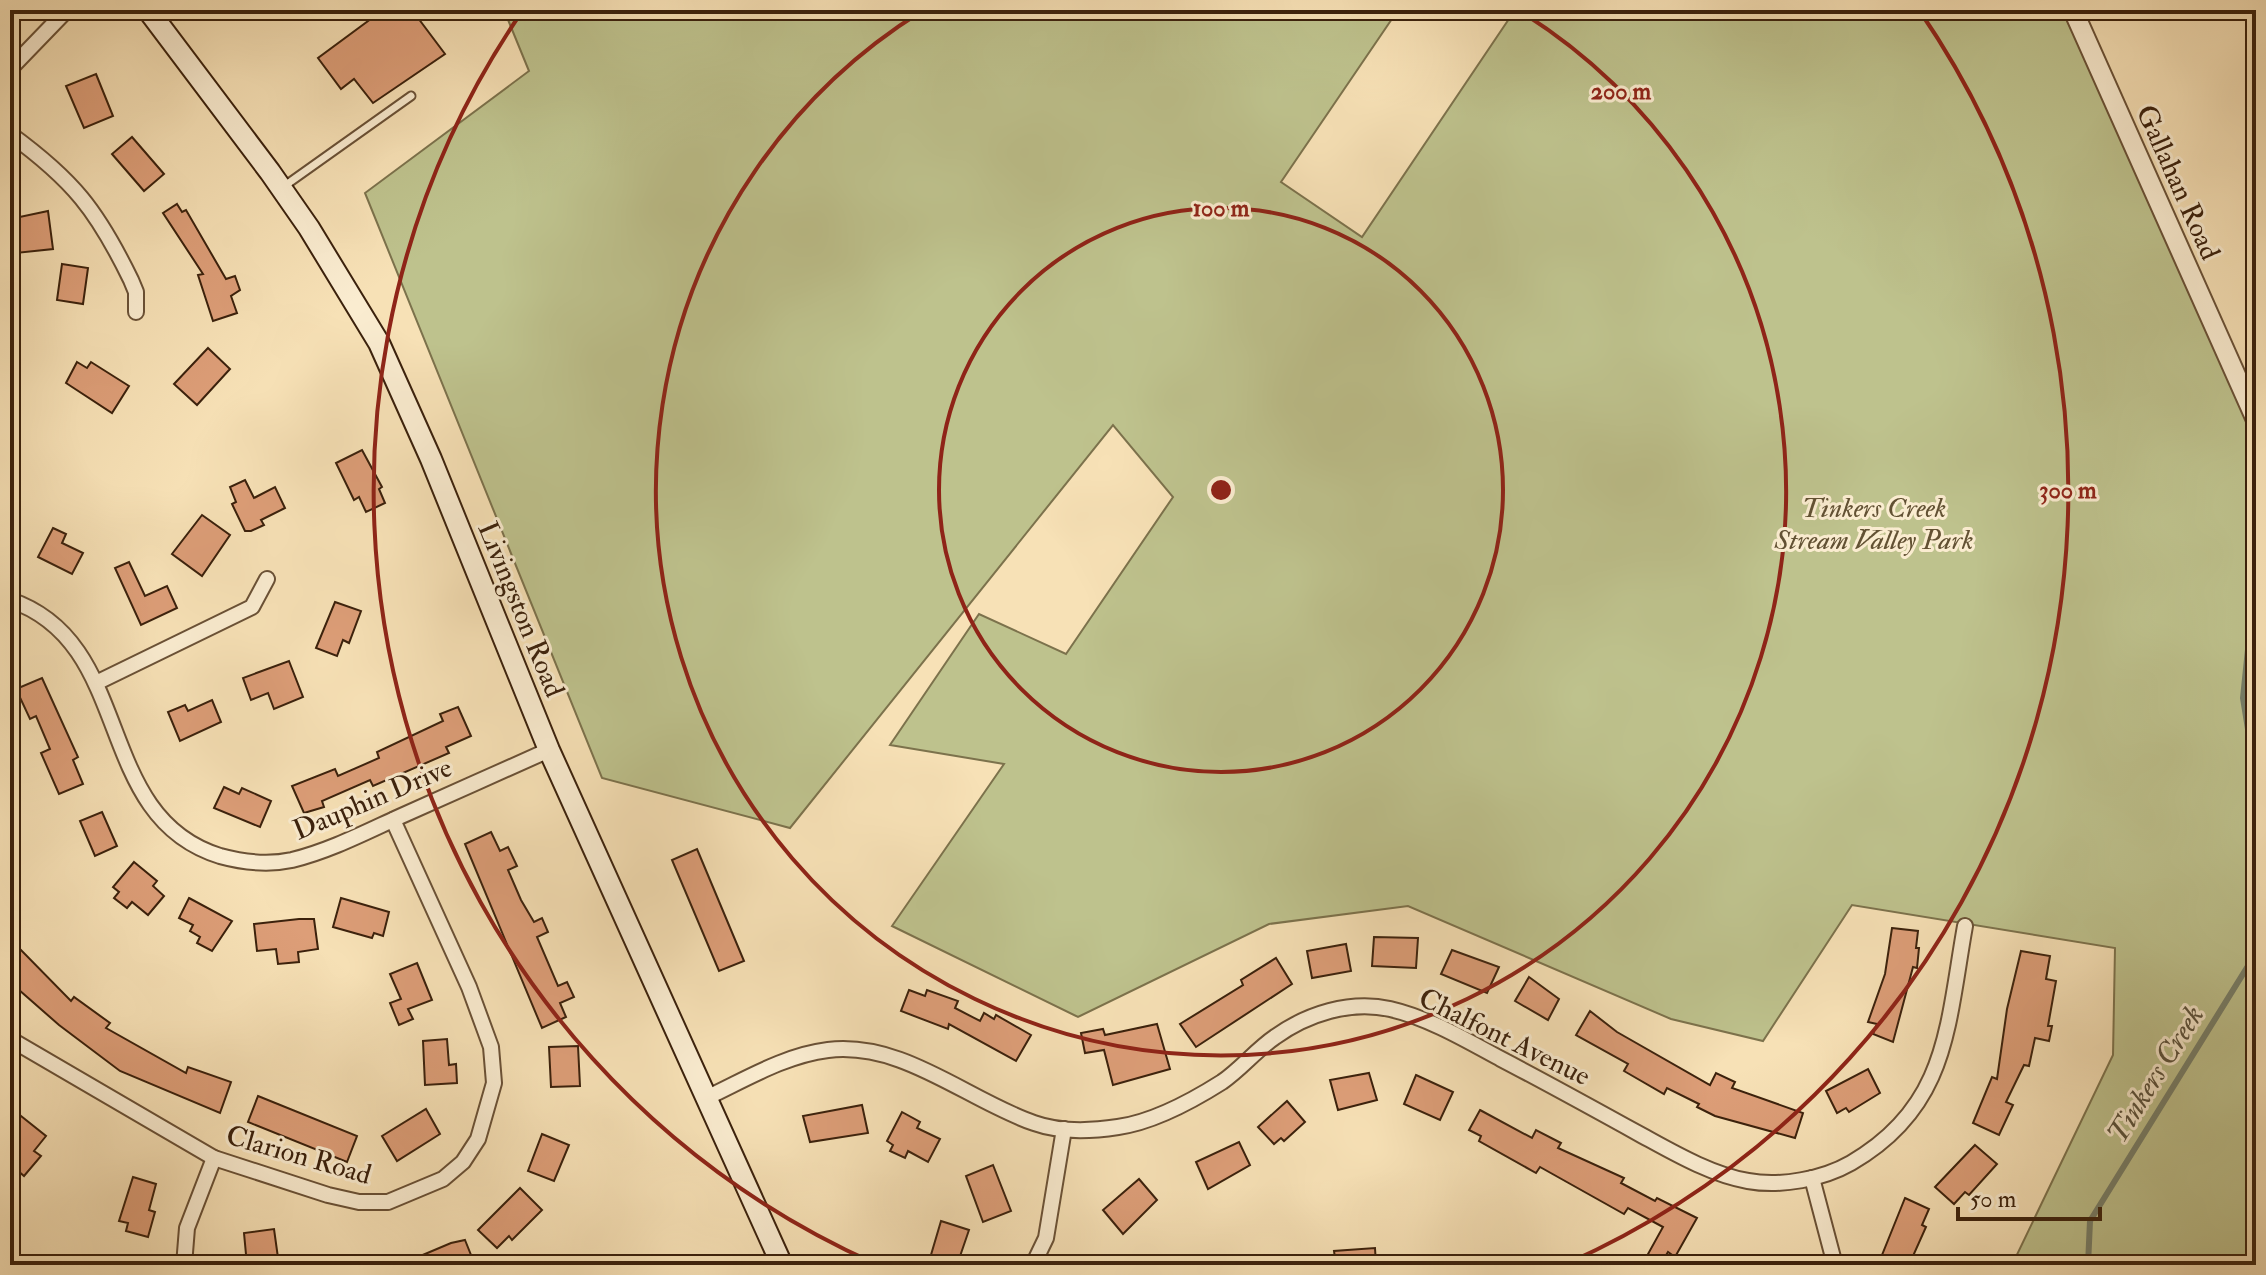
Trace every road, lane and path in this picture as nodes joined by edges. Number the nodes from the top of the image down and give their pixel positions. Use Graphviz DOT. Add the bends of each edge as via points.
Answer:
graph roads {
  1 [pos="67,10"];
  2 [pos="148,10"];
  3 [pos="2073,10"];
  4 [pos="10,69"];
  5 [pos="411,96"];
  6 [pos="10,134"];
  7 [pos="281,188"];
  8 [pos="136,312"];
  9 [pos="2256,420"];
  10 [pos="267,579"];
  11 [pos="10,600"];
  12 [pos="98,682"];
  13 [pos="549,750"];
  14 [pos="393,820"];
  15 [pos="1965,926"];
  16 [pos="10,1039"];
  17 [pos="708,1097"];
  18 [pos="1064,1129"];
  19 [pos="214,1158"];
  20 [pos="1812,1178"];
  21 [pos="184,1265"];
  22 [pos="782,1265"];
  23 [pos="1033,1265"];
  24 [pos="1835,1265"];
  1 -- 4 [label="street"];
  2 -- 7 [label="main road, Livingston Road"];
  3 -- 9 [label="street, Gallahan Road"];
  5 -- 7 [label="lane"];
  6 -- 8 [label="street" via="85,198 131,280"];
  7 -- 13 [label="main road, Livingston Road" via="379,343"];
  10 -- 12 [label="street" via="252,607"];
  11 -- 12 [label="street, Dauphin Drive" via="30,607 67,636"];
  12 -- 14 [label="street, Dauphin Drive" via="144,797 170,831 197,848 274,863 327,849"];
  13 -- 14 [label="street, Dauphin Drive"];
  13 -- 17 [label="main road, Livingston Road"];
  14 -- 19 [label="street, Clarion Road" via="491,1047 494,1083 478,1139 443,1179 401,1199 373,1204"];
  15 -- 20 [label="street, Chalfont Avenue" via="1949,1019 1923,1098 1901,1127 1860,1158 1830,1175"];
  16 -- 19 [label="street, Clarion Road"];
  17 -- 18 [label="street, Chalfont Avenue" via="799,1055 858,1049 898,1059 1036,1124"];
  17 -- 22 [label="main road, Livingston Road"];
  18 -- 20 [label="street, Chalfont Avenue" via="1119,1127 1151,1118 1224,1081 1296,1025 1323,1012 1366,1006 1406,1014 1464,1039 1701,1164 1746,1181"];
  18 -- 23 [label="street" via="1046,1238"];
  19 -- 21 [label="street" via="187,1228"];
  20 -- 24 [label="street"];
}
